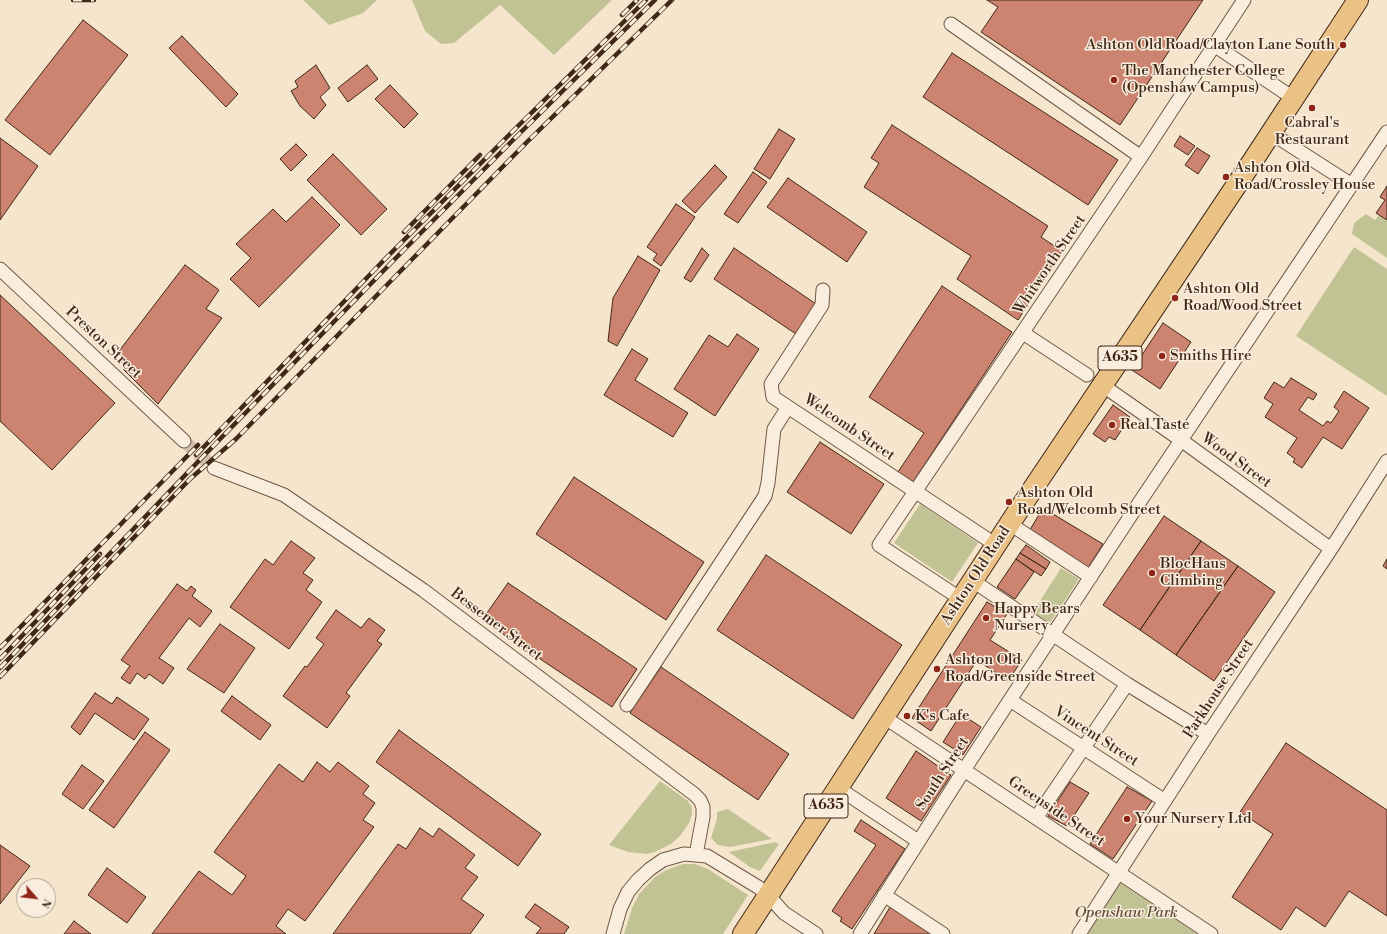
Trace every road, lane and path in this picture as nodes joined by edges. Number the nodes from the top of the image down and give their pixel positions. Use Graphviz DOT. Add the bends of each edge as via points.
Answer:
graph roads {
  1 [pos="1244,0"];
  2 [pos="1358,0"];
  3 [pos="951,24"];
  4 [pos="1214,45"];
  5 [pos="1293,98"];
  6 [pos="1387,132"];
  7 [pos="1271,133"];
  8 [pos="1141,157"];
  9 [pos="1352,185"];
  10 [pos="0,269"];
  11 [pos="823,290"];
  12 [pos="1023,333"];
  13 [pos="1094,380"];
  14 [pos="788,407"];
  15 [pos="1181,440"];
  16 [pos="184,441"];
  17 [pos="1387,461"];
  18 [pos="214,468"];
  19 [pos="916,492"];
  20 [pos="1010,524"];
  21 [pos="996,545"];
  22 [pos="1331,550"];
  23 [pos="1091,577"];
  24 [pos="973,581"];
  25 [pos="961,600"];
  26 [pos="1053,635"];
  27 [pos="1127,684"];
  28 [pos="1010,700"];
  29 [pos="627,705"];
  30 [pos="884,717"];
  31 [pos="1208,734"];
  32 [pos="1083,748"];
  33 [pos="964,770"];
  34 [pos="838,788"];
  35 [pos="1165,801"];
  36 [pos="1036,818"];
  37 [pos="918,841"];
  38 [pos="696,855"];
  39 [pos="1119,873"];
  40 [pos="768,895"];
  41 [pos="884,895"];
  42 [pos="613,934"];
  43 [pos="743,934"];
  44 [pos="816,934"];
  45 [pos="860,934"];
  46 [pos="943,934"];
  47 [pos="1079,934"];
  48 [pos="1210,934"];
  1 -- 4 [label="street, Whitworth Street"];
  2 -- 5 [label="highway, Ashton Old Road / A635"];
  3 -- 8 [label="street"];
  4 -- 5 [label="street"];
  4 -- 8 [label="street, Whitworth Street"];
  5 -- 7 [label="highway, Ashton Old Road / A635"];
  6 -- 9 [label="street, South Street"];
  7 -- 9 [label="street"];
  7 -- 13 [label="highway, Ashton Old Road / A635"];
  8 -- 12 [label="street, Whitworth Street"];
  9 -- 15 [label="street, South Street"];
  10 -- 16 [label="street, Preston Street"];
  11 -- 14 [label="street, Welcomb Street" via="822,305 771,384 773,397"];
  12 -- 13 [label="street, Wood Street"];
  12 -- 19 [label="street, Whitworth Street"];
  13 -- 15 [label="street, Wood Street"];
  13 -- 20 [label="highway, Ashton Old Road / A635"];
  14 -- 19 [label="street, Welcomb Street"];
  14 -- 29 [label="street" via="774,429 765,496"];
  15 -- 22 [label="street, Wood Street"];
  15 -- 23 [label="street, South Street"];
  17 -- 22 [label="street, Parkhouse Street"];
  18 -- 38 [label="street, Bessemer Street" via="284,495 423,590 694,794 703,807"];
  19 -- 21 [label="street, Welcomb Street"];
  19 -- 25 [label="street, Whitworth Street" via="879,545"];
  20 -- 21 [label="highway, Ashton Old Road / A635"];
  20 -- 23 [label="street"];
  21 -- 24 [label="highway, Ashton Old Road / A635"];
  22 -- 31 [label="street, Parkhouse Street"];
  23 -- 26 [label="street, South Street"];
  24 -- 25 [label="highway, Ashton Old Road / A635"];
  24 -- 26 [label="street"];
  25 -- 30 [label="highway, Ashton Old Road / A635"];
  26 -- 27 [label="street"];
  26 -- 28 [label="street, South Street"];
  27 -- 31 [label="street"];
  27 -- 32 [label="street"];
  28 -- 32 [label="street, Vincent Street"];
  28 -- 33 [label="street, South Street"];
  30 -- 33 [label="street, Greenside Street"];
  30 -- 34 [label="highway, Ashton Old Road / A635"];
  31 -- 35 [label="street, Parkhouse Street"];
  32 -- 35 [label="street, Vincent Street"];
  32 -- 36 [label="street"];
  33 -- 36 [label="street, Greenside Street"];
  33 -- 37 [label="street, South Street"];
  34 -- 37 [label="street"];
  34 -- 40 [label="highway, Ashton Old Road / A635"];
  35 -- 39 [label="street, Parkhouse Street"];
  36 -- 39 [label="street, Greenside Street"];
  37 -- 41 [label="street, South Street"];
  38 -- 40 [label="street" via="707,856"];
  38 -- 42 [label="street" via="684,854 663,860 638,880 620,908"];
  39 -- 47 [label="street, Parkhouse Street"];
  39 -- 48 [label="street, Greenside Street"];
  40 -- 43 [label="highway, Ashton Old Road / A635"];
  40 -- 44 [label="street" via="784,913"];
  41 -- 45 [label="street, South Street"];
  41 -- 46 [label="street"];
}
